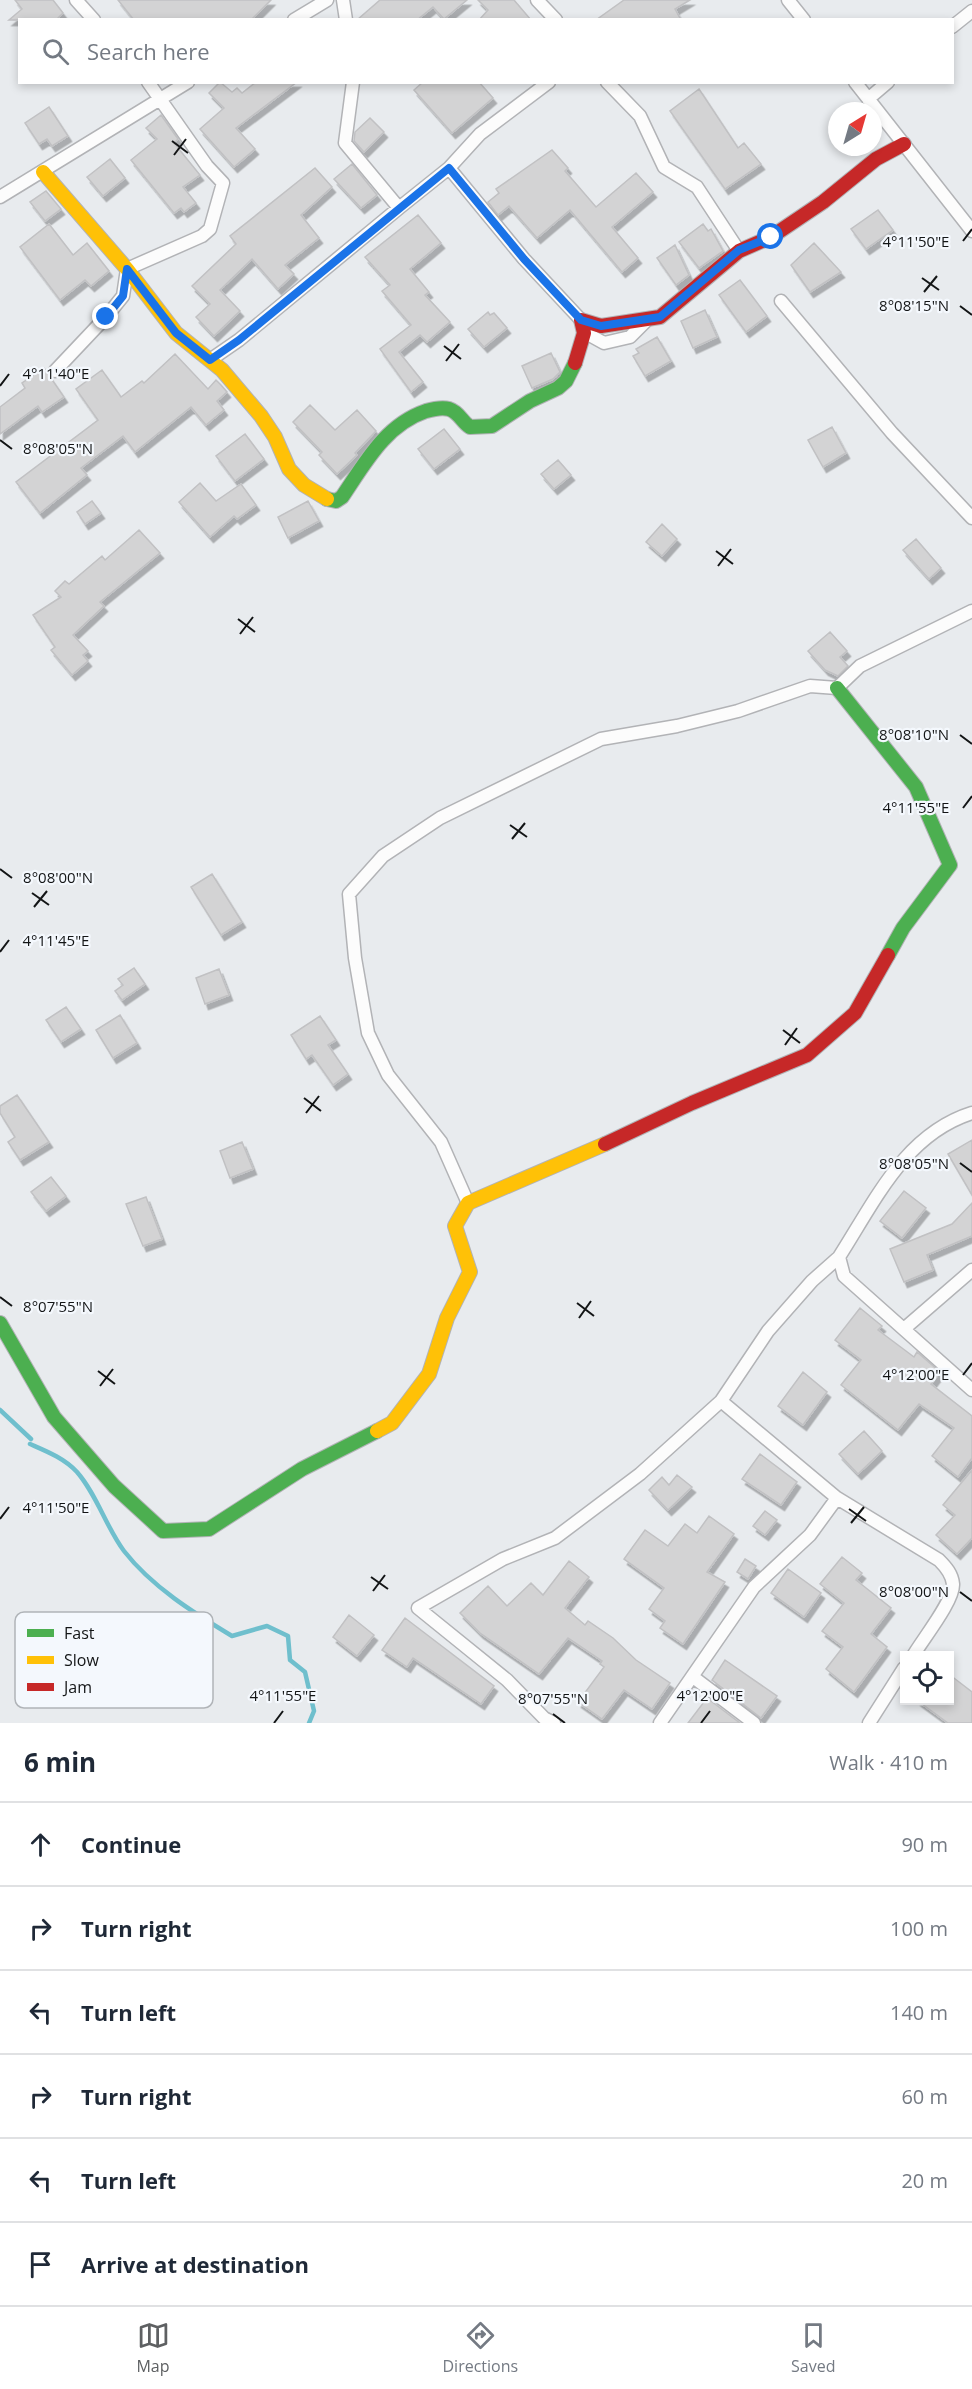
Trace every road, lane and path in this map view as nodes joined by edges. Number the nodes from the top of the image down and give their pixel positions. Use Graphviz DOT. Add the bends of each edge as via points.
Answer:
graph roads {
  1 [pos="75,0"];
  2 [pos="327,0"];
  3 [pos="343,0"];
  4 [pos="537,0"];
  5 [pos="788,0"];
  6 [pos="972,10"];
  7 [pos="92,18"];
  8 [pos="297,18"];
  9 [pos="346,18"];
  10 [pos="554,18"];
  11 [pos="802,18"];
  12 [pos="954,25"];
  13 [pos="150,84"];
  14 [pos="186,84"];
  15 [pos="354,84"];
  16 [pos="546,84"];
  17 [pos="609,84"];
  18 [pos="857,84"];
  19 [pos="886,84"];
  20 [pos="868,99"];
  21 [pos="162,100"];
  22 [pos="904,144"];
  23 [pos="449,168"];
  24 [pos="43,172"];
  25 [pos="0,196"];
  26 [pos="399,207"];
  27 [pos="972,231"];
  28 [pos="739,250"];
  29 [pos="127,269"];
  30 [pos="781,301"];
  31 [pos="582,326"];
  32 [pos="210,360"];
  33 [pos="55,371"];
  34 [pos="972,518"];
  35 [pos="972,611"];
  36 [pos="837,688"];
  37 [pos="972,1113"];
  38 [pos="468,1203"];
  39 [pos="839,1257"];
  40 [pos="972,1270"];
  41 [pos="0,1323"];
  42 [pos="905,1328"];
  43 [pos="972,1390"];
  44 [pos="721,1401"];
  45 [pos="837,1498"];
  46 [pos="916,1651"];
  47 [pos="900,1674"];
  48 [pos="693,1677"];
  49 [pos="554,1723"];
  50 [pos="660,1723"];
  51 [pos="754,1723"];
  52 [pos="870,1723"];
  1 -- 7 [label="street"];
  2 -- 8 [label="street"];
  3 -- 9 [label="street"];
  4 -- 10 [label="street"];
  5 -- 11 [label="street"];
  6 -- 12 [label="street"];
  13 -- 21 [label="street"];
  14 -- 21 [label="street"];
  15 -- 26 [label="street" via="345,143"];
  16 -- 23 [label="street" via="480,134"];
  17 -- 28 [label="street" via="640,116 664,167 698,187"];
  18 -- 20 [label="street"];
  19 -- 20 [label="street"];
  20 -- 22 [label="street"];
  21 -- 24 [label="street"];
  21 -- 29 [label="street" via="223,183 210,229"];
  22 -- 27 [label="street"];
  22 -- 28 [label="street" via="876,159 771,237"];
  23 -- 26 [label="street"];
  23 -- 31 [label="street"];
  24 -- 25 [label="street"];
  24 -- 29 [label="street"];
  26 -- 32 [label="street"];
  28 -- 31 [label="street" via="671,310 647,320"];
  29 -- 32 [label="street" via="176,333"];
  29 -- 33 [label="street" via="123,296"];
  30 -- 34 [label="street" via="892,433"];
  31 -- 32 [label="street" via="568,379 559,387 531,400 492,427 469,426 452,408 444,406 412,416 384,438 336,501 304,485 289,469 261,416"];
  35 -- 36 [label="street" via="860,666"];
  36 -- 38 [label="street" via="916,787 950,865 903,928 855,1013 807,1055"];
  36 -- 38 [label="street" via="810,686 738,711 601,739 440,818 383,856 349,894 368,1033 388,1075 441,1142"];
  37 -- 39 [label="street" via="949,1120 922,1139 896,1169"];
  38 -- 41 [label="street" via="455,1226 470,1272 447,1318 429,1374 392,1423 302,1468 209,1529 163,1531 114,1486 54,1418"];
  39 -- 42 [label="street" via="844,1276"];
  39 -- 44 [label="street" via="768,1331"];
  40 -- 42 [label="street"];
  42 -- 43 [label="street"];
  44 -- 45 [label="street"];
  44 -- 49 [label="street" via="640,1474 555,1538 503,1559 418,1608"];
  45 -- 46 [label="street" via="939,1560 950,1571 953,1586 949,1599"];
  45 -- 48 [label="street" via="810,1534 754,1587"];
  47 -- 52 [label="street"];
  48 -- 50 [label="street"];
  48 -- 51 [label="street"];
}
